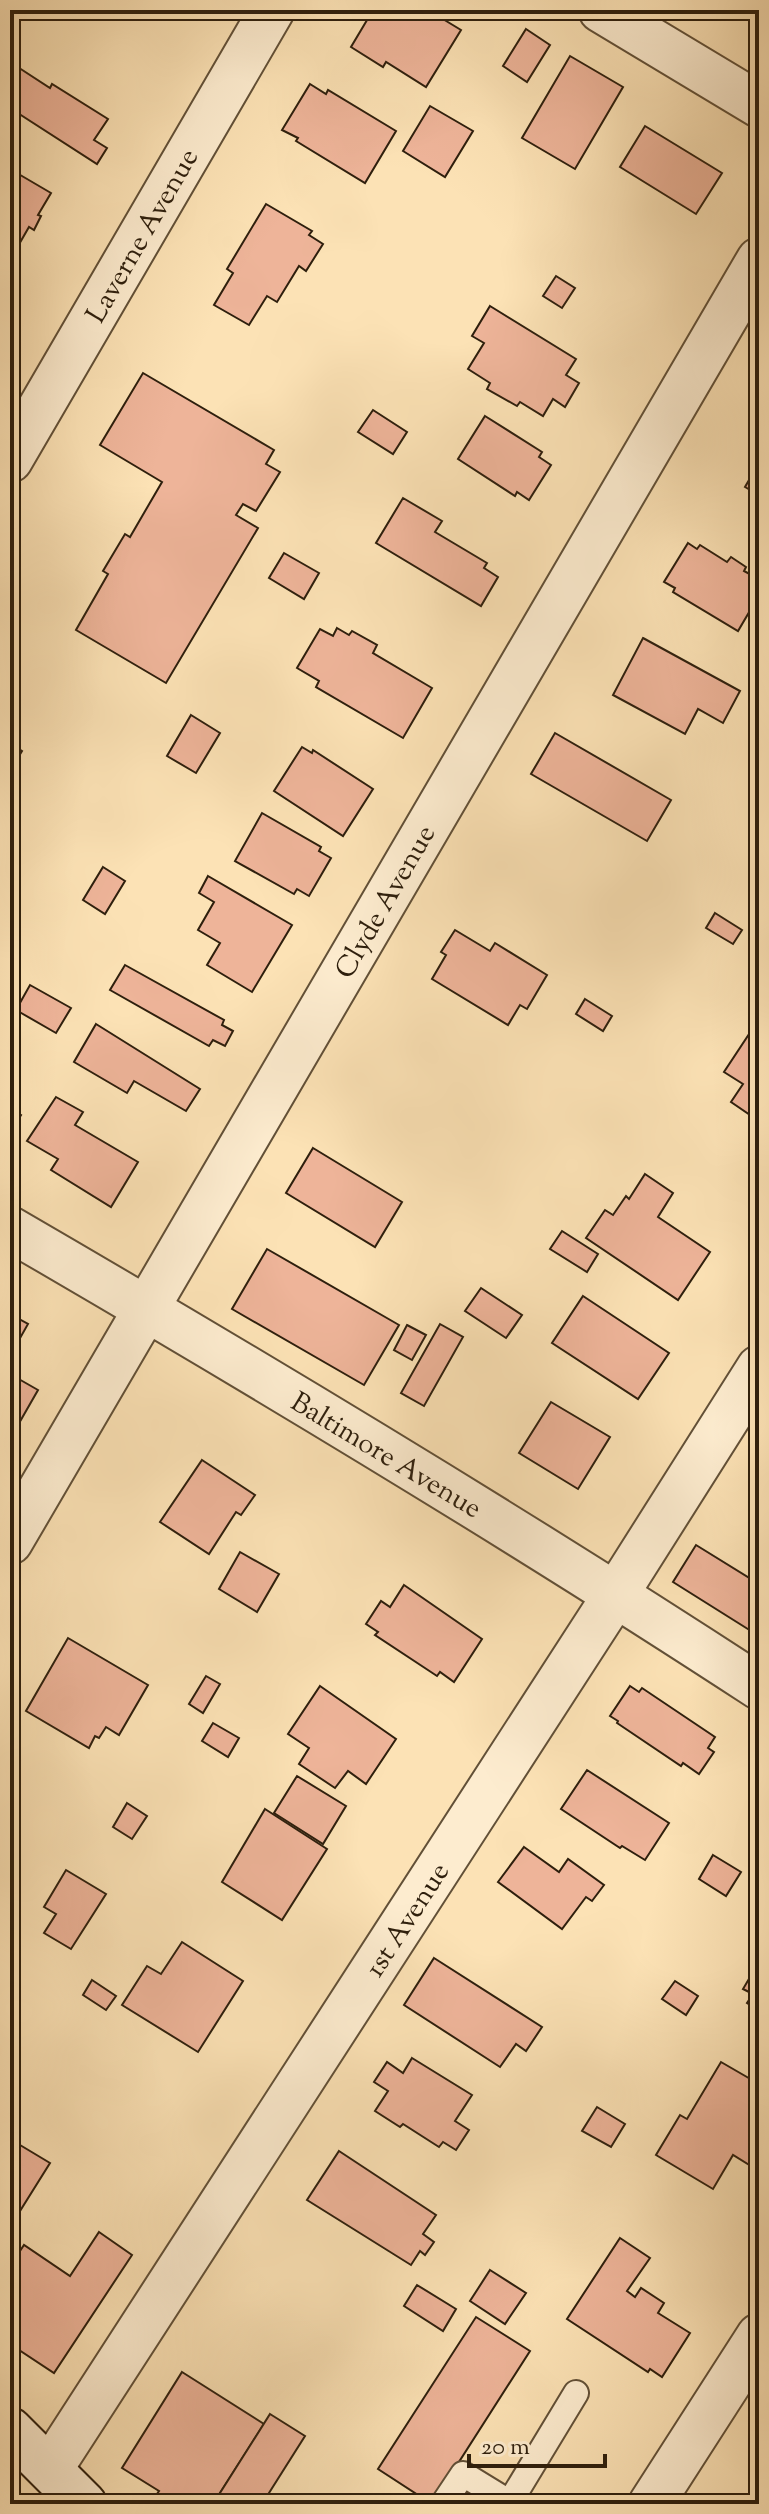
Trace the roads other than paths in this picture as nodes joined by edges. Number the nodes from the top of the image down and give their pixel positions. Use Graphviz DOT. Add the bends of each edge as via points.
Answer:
graph roads {
  1 [pos="272,10"];
  2 [pos="601,10"];
  3 [pos="759,105"];
  4 [pos="759,260"];
  5 [pos="10,460"];
  6 [pos="10,1229"];
  7 [pos="146,1308"];
  8 [pos="759,1368"];
  9 [pos="10,1542"];
  10 [pos="616,1594"];
  11 [pos="759,1687"];
  12 [pos="759,2336"];
  13 [pos="576,2393"];
  14 [pos="10,2430"];
  15 [pos="50,2469"];
  16 [pos="511,2503"];
  17 [pos="84,2504"];
  18 [pos="443,2504"];
  19 [pos="651,2504"];
  1 -- 5 [label="street, Laverne Avenue"];
  2 -- 3 [label="street"];
  4 -- 7 [label="street, Clyde Avenue"];
  6 -- 7 [label="street, Baltimore Avenue"];
  7 -- 9 [label="street, Clyde Avenue"];
  7 -- 10 [label="street, Baltimore Avenue"];
  8 -- 10 [label="street, 1st Avenue"];
  10 -- 11 [label="street, Baltimore Avenue"];
  10 -- 15 [label="street, 1st Avenue"];
  12 -- 19 [label="street"];
  13 -- 16 [label="lane"];
  14 -- 15 [label="street"];
  15 -- 17 [label="street"];
  16 -- 18 [label="lane" via="463,2474"];
}
